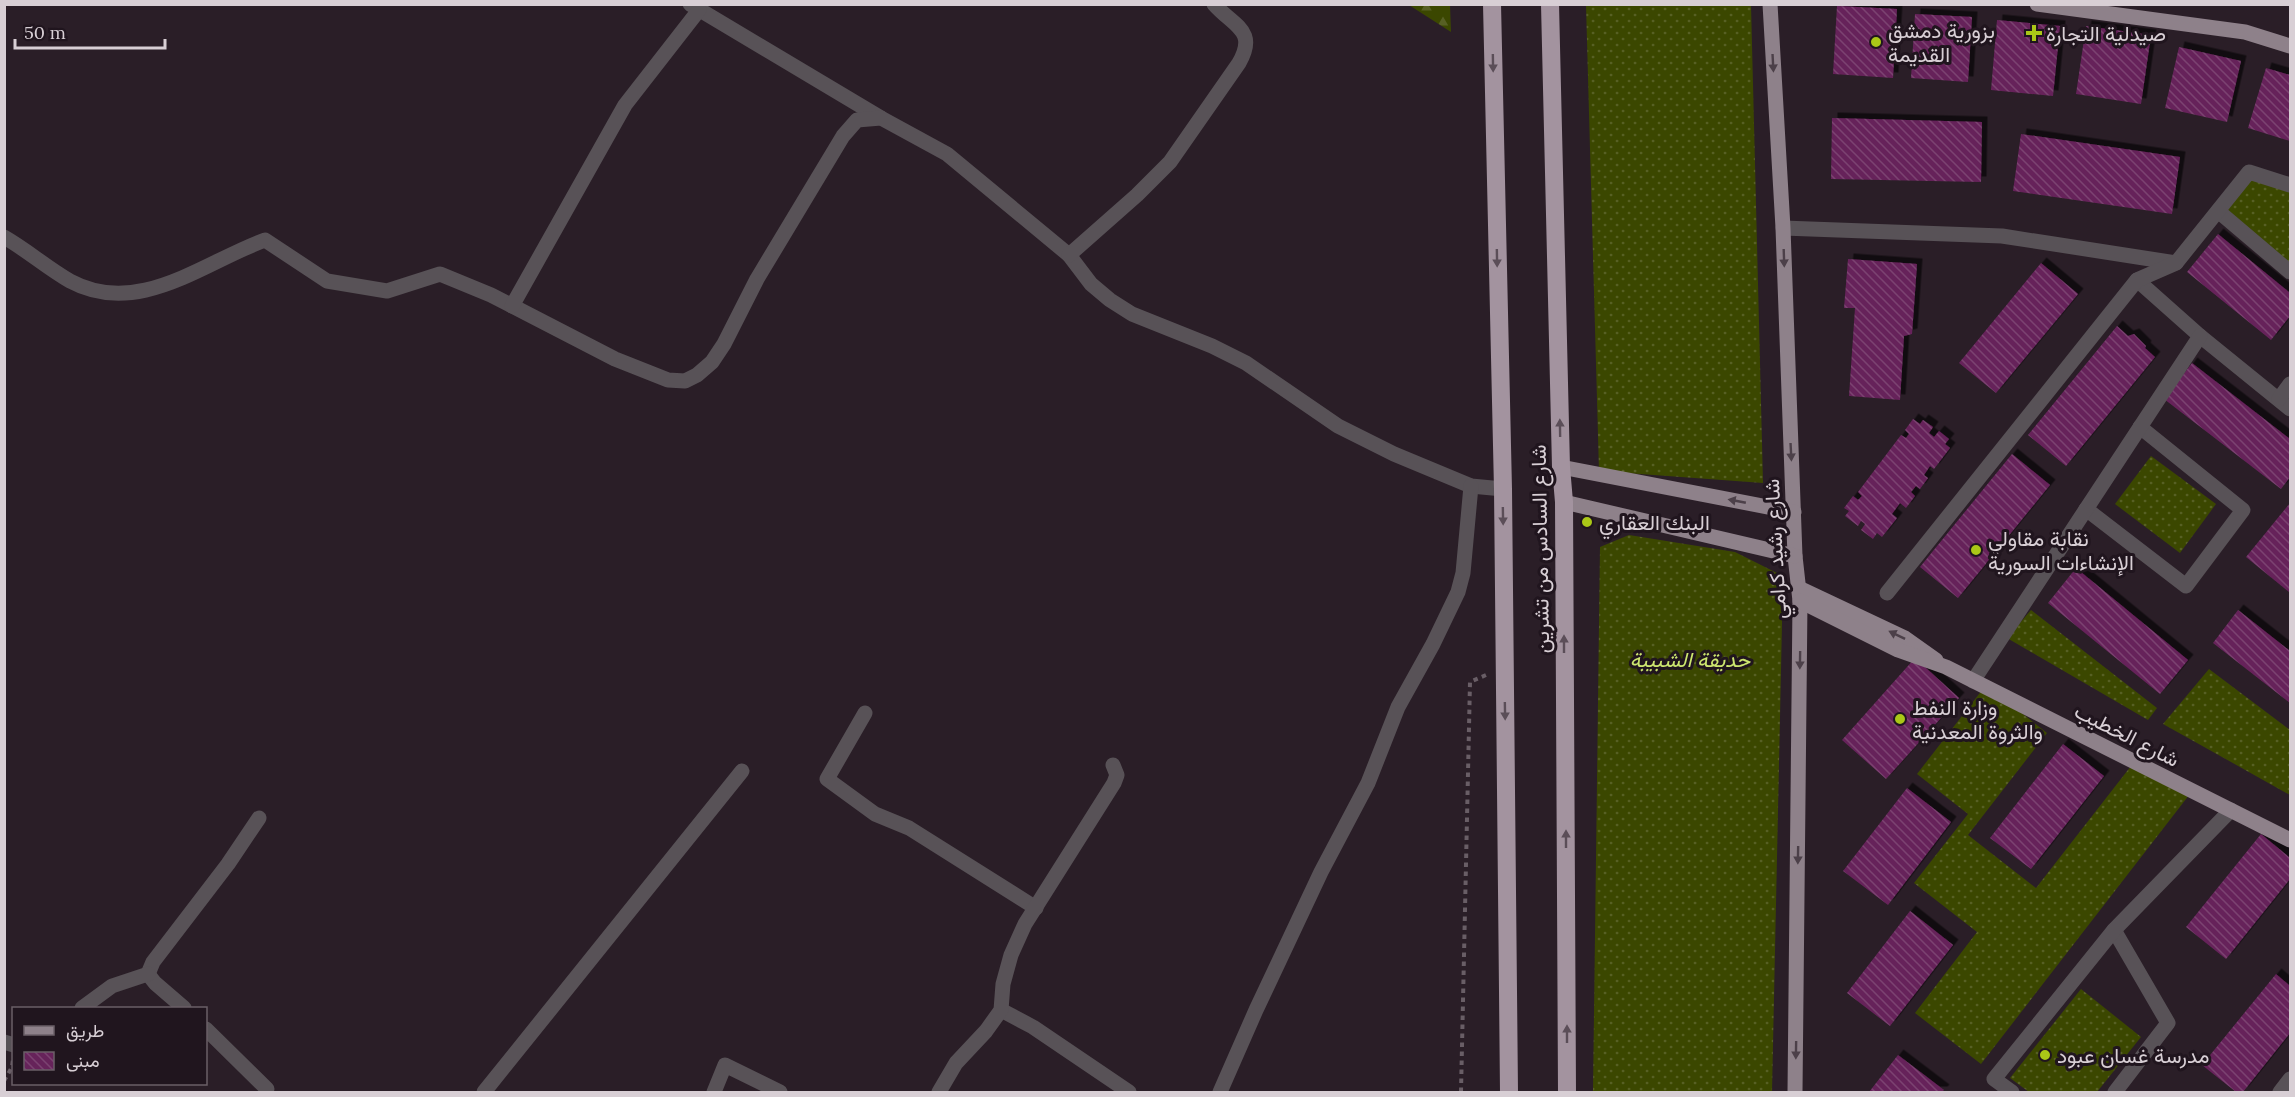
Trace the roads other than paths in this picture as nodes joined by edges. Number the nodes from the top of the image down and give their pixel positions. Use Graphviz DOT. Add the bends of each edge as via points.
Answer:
graph roads {
  1 [pos="1214,4"];
  2 [pos="1492,4"];
  3 [pos="1550,4"];
  4 [pos="1770,4"];
  5 [pos="2037,4"];
  6 [pos="694,7"];
  7 [pos="2290,46"];
  8 [pos="881,118"];
  9 [pos="2290,184"];
  10 [pos="2218,212"];
  11 [pos="1784,228"];
  12 [pos="4,237"];
  13 [pos="1069,255"];
  14 [pos="2176,263"];
  15 [pos="2290,272"];
  16 [pos="2137,280"];
  17 [pos="512,306"];
  18 [pos="2199,336"];
  19 [pos="2290,384"];
  20 [pos="2285,404"];
  21 [pos="2140,427"];
  22 [pos="1561,467"];
  23 [pos="1471,486"];
  24 [pos="1503,489"];
  25 [pos="1564,502"];
  26 [pos="2086,509"];
  27 [pos="1794,512"];
  28 [pos="1795,556"];
  29 [pos="1887,593"];
  30 [pos="1800,595"];
  31 [pos="1973,681"];
  32 [pos="865,713"];
  33 [pos="1113,765"];
  34 [pos="742,771"];
  35 [pos="2231,810"];
  36 [pos="259,818"];
  37 [pos="2290,840"];
  38 [pos="1036,909"];
  39 [pos="2114,930"];
  40 [pos="148,974"];
  41 [pos="83,1007"];
  42 [pos="183,1007"];
  43 [pos="1001,1010"];
  44 [pos="207,1030"];
  45 [pos="2290,1079"];
  46 [pos="267,1089"];
  47 [pos="484,1092"];
  48 [pos="714,1092"];
  49 [pos="780,1092"];
  50 [pos="939,1092"];
  51 [pos="1129,1092"];
  52 [pos="1221,1092"];
  53 [pos="1509,1092"];
  54 [pos="1567,1092"];
  55 [pos="1795,1092"];
  56 [pos="2012,1092"];
  57 [pos="2115,1092"];
  58 [pos="2280,1092"];
  1 -- 13 [label="street" via="1240,26 1246,39 1246,50 1239,63 1170,162"];
  2 -- 24 [label="highway, شارع السادس من تشرين, one-way"];
  22 -- 3 [label="highway, شارع السادس من تشرين, one-way"];
  4 -- 11 [label="main road, شارع رشيد كرامي, one-way"];
  5 -- 7 [label="main road" via="2245,32"];
  6 -- 8 [label="street"];
  6 -- 17 [label="street" via="625,105"];
  8 -- 13 [label="street" via="947,154"];
  8 -- 17 [label="street" via="857,120 843,136 757,279 724,345 712,362 686,381 668,380 615,359"];
  9 -- 10 [label="street" via="2249,172"];
  10 -- 14 [label="street"];
  10 -- 15 [label="street"];
  11 -- 14 [label="street" via="2002,236"];
  11 -- 27 [label="main road, شارع رشيد كرامي, one-way"];
  12 -- 17 [label="street" via="70,281 104,291 123,293 175,283 265,240 327,281 387,291 440,274"];
  13 -- 23 [label="street" via="1091,284 1132,314 1212,345 1246,363 1338,426 1418,466"];
  14 -- 16 [label="street"];
  16 -- 18 [label="street"];
  16 -- 29 [label="street"];
  18 -- 20 [label="street"];
  18 -- 21 [label="street"];
  19 -- 20 [label="street"];
  21 -- 26 [label="street"];
  21 -- 26 [label="street" via="2243,510 2186,586"];
  22 -- 25 [label="highway, شارع السادس من تشرين"];
  27 -- 22 [label="main road, one-way"];
  23 -- 24 [label="street"];
  23 -- 52 [label="street" via="1458,592 1398,707 1368,783 1321,872"];
  24 -- 53 [label="highway, شارع السادس من تشرين, one-way"];
  25 -- 28 [label="main road"];
  54 -- 25 [label="highway, شارع السادس من تشرين, one-way"];
  26 -- 31 [label="street"];
  27 -- 28 [label="main road, شارع رشيد كرامي"];
  28 -- 30 [label="main road, شارع رشيد كرامي"];
  30 -- 31 [label="main road, شارع الخطيب" via="1905,638"];
  30 -- 55 [label="main road, شارع رشيد كرامي, one-way"];
  31 -- 35 [label="main road, شارع الخطيب"];
  32 -- 38 [label="street" via="826,779 875,814 909,828"];
  33 -- 38 [label="street" via="1117,775 1114,783"];
  34 -- 47 [label="street"];
  35 -- 37 [label="main road, شارع الخطيب"];
  35 -- 39 [label="street"];
  36 -- 40 [label="street"];
  38 -- 43 [label="street" via="1011,955"];
  39 -- 56 [label="street" via="1994,1079"];
  39 -- 57 [label="street" via="2168,1023"];
  40 -- 41 [label="street" via="112,986"];
  40 -- 42 [label="street"];
  43 -- 50 [label="street" via="956,1063"];
  43 -- 51 [label="street" via="1034,1027"];
  44 -- 46 [label="street"];
  45 -- 58 [label="street"];
  48 -- 49 [label="street" via="725,1065"];
}
